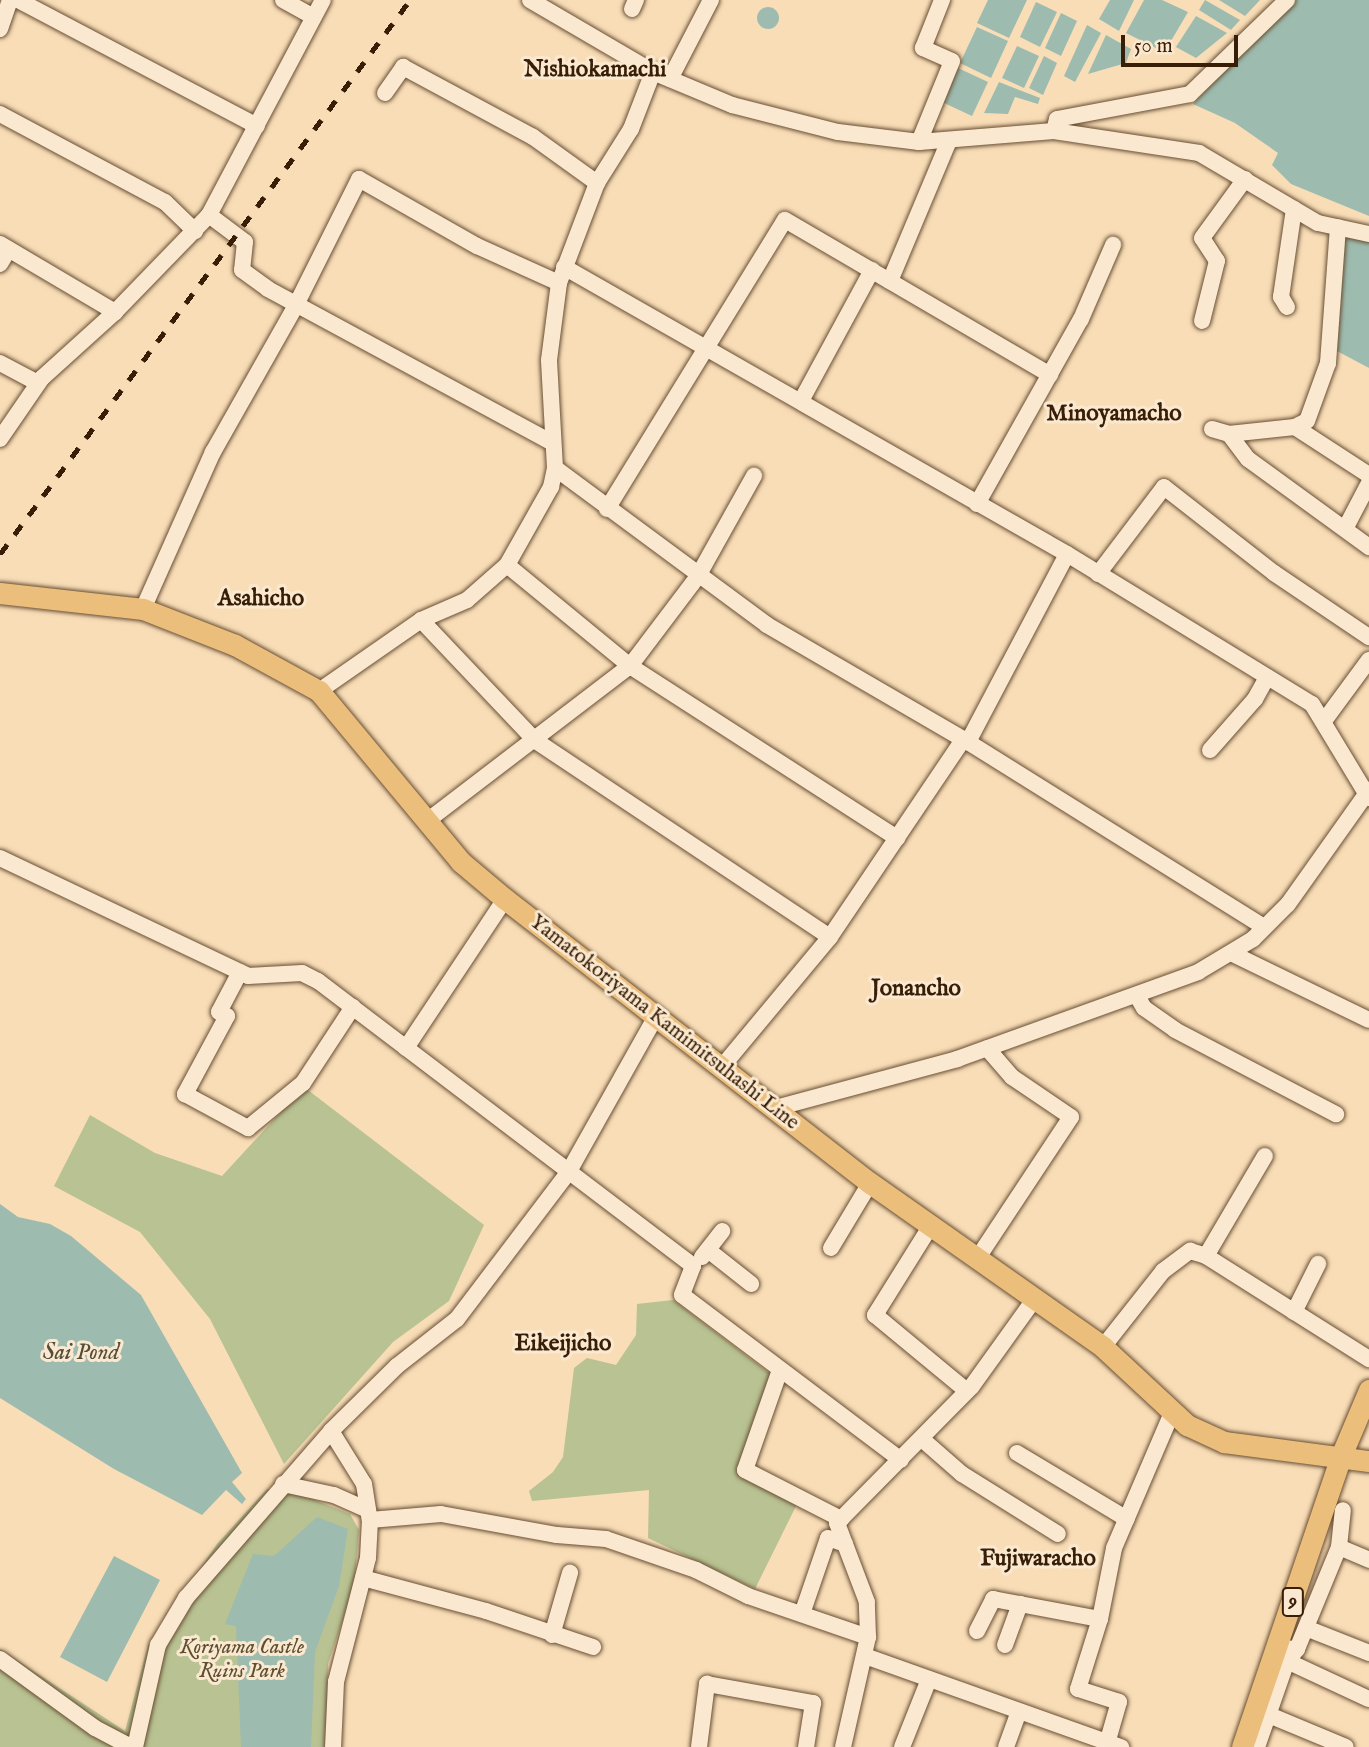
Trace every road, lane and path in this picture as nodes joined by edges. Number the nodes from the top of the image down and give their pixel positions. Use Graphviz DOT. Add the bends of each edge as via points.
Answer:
graph roads {
  1 [pos="10,0"];
  2 [pos="19,0"];
  3 [pos="283,0"];
  4 [pos="323,0"];
  5 [pos="530,0"];
  6 [pos="712,0"];
  7 [pos="943,0"];
  8 [pos="1287,0"];
  9 [pos="314,17"];
  10 [pos="0,29"];
  11 [pos="653,72"];
  12 [pos="670,79"];
  13 [pos="385,93"];
  14 [pos="0,114"];
  15 [pos="257,126"];
  16 [pos="1054,131"];
  17 [pos="919,142"];
  18 [pos="948,143"];
  19 [pos="1245,179"];
  20 [pos="597,183"];
  21 [pos="1294,209"];
  22 [pos="209,215"];
  23 [pos="1338,227"];
  24 [pos="195,231"];
  25 [pos="1369,234"];
  26 [pos="1113,245"];
  27 [pos="4,247"];
  28 [pos="0,264"];
  29 [pos="872,270"];
  30 [pos="561,275"];
  31 [pos="891,281"];
  32 [pos="296,305"];
  33 [pos="1287,307"];
  34 [pos="115,312"];
  35 [pos="1202,321"];
  36 [pos="708,346"];
  37 [pos="0,363"];
  38 [pos="1050,375"];
  39 [pos="38,383"];
  40 [pos="801,401"];
  41 [pos="1295,427"];
  42 [pos="1212,429"];
  43 [pos="1229,435"];
  44 [pos="0,439"];
  45 [pos="551,442"];
  46 [pos="555,468"];
  47 [pos="1369,475"];
  48 [pos="754,476"];
  49 [pos="1369,483"];
  50 [pos="977,504"];
  51 [pos="607,509"];
  52 [pos="1346,527"];
  53 [pos="1369,547"];
  54 [pos="1067,554"];
  55 [pos="507,565"];
  56 [pos="1098,575"];
  57 [pos="698,576"];
  58 [pos="0,593"];
  59 [pos="142,608"];
  60 [pos="421,620"];
  61 [pos="1369,637"];
  62 [pos="1369,660"];
  63 [pos="630,666"];
  64 [pos="1267,677"];
  65 [pos="319,691"];
  66 [pos="1324,721"];
  67 [pos="536,741"];
  68 [pos="965,741"];
  69 [pos="1210,750"];
  70 [pos="1368,794"];
  71 [pos="427,821"];
  72 [pos="897,838"];
  73 [pos="0,858"];
  74 [pos="505,899"];
  75 [pos="1264,927"];
  76 [pos="830,937"];
  77 [pos="1231,953"];
  78 [pos="240,972"];
  79 [pos="1137,996"];
  80 [pos="353,1007"];
  81 [pos="656,1016"];
  82 [pos="1369,1020"];
  83 [pos="406,1048"];
  84 [pos="987,1048"];
  85 [pos="721,1068"];
  86 [pos="776,1108"];
  87 [pos="1336,1114"];
  88 [pos="1265,1156"];
  89 [pos="568,1173"];
  90 [pos="870,1184"];
  91 [pos="930,1227"];
  92 [pos="722,1230"];
  93 [pos="831,1248"];
  94 [pos="708,1250"];
  95 [pos="1206,1256"];
  96 [pos="976,1259"];
  97 [pos="1318,1264"];
  98 [pos="693,1266"];
  99 [pos="751,1284"];
  100 [pos="1033,1301"];
  101 [pos="1294,1312"];
  102 [pos="1102,1347"];
  103 [pos="1369,1359"];
  104 [pos="780,1370"];
  105 [pos="1369,1390"];
  106 [pos="967,1391"];
  107 [pos="1172,1413"];
  108 [pos="331,1431"];
  109 [pos="923,1440"];
  110 [pos="1017,1453"];
  111 [pos="1342,1457"];
  112 [pos="901,1460"];
  113 [pos="1369,1461"];
  114 [pos="283,1484"];
  115 [pos="1343,1510"];
  116 [pos="369,1515"];
  117 [pos="841,1519"];
  118 [pos="1126,1519"];
  119 [pos="1058,1534"];
  120 [pos="845,1544"];
  121 [pos="1339,1547"];
  122 [pos="1369,1560"];
  123 [pos="570,1573"];
  124 [pos="363,1577"];
  125 [pos="1020,1604"];
  126 [pos="802,1614"];
  127 [pos="1100,1619"];
  128 [pos="1306,1628"];
  129 [pos="977,1632"];
  130 [pos="552,1635"];
  131 [pos="868,1637"];
  132 [pos="1005,1645"];
  133 [pos="593,1647"];
  134 [pos="1287,1653"];
  135 [pos="1369,1653"];
  136 [pos="865,1656"];
  137 [pos="0,1659"];
  138 [pos="929,1679"];
  139 [pos="1369,1699"];
  140 [pos="1019,1712"];
  141 [pos="1269,1714"];
  142 [pos="1111,1745"];
  143 [pos="808,1746"];
  144 [pos="133,1747"];
  145 [pos="334,1747"];
  146 [pos="699,1747"];
  147 [pos="843,1747"];
  148 [pos="902,1747"];
  149 [pos="1006,1747"];
  150 [pos="1242,1747"];
  151 [pos="1257,1747"];
  152 [pos="1346,1747"];
  1 -- 10 [label="street"];
  2 -- 15 [label="street"];
  3 -- 9 [label="street"];
  4 -- 9 [label="street"];
  5 -- 11 [label="street"];
  6 -- 12 [label="street"];
  7 -- 17 [label="street" via="923,48 952,61"];
  8 -- 16 [label="street" via="1190,94 1057,119"];
  9 -- 15 [label="street"];
  11 -- 12 [label="street"];
  11 -- 20 [label="street" via="631,129"];
  12 -- 17 [label="street" via="758,112 838,132"];
  13 -- 20 [label="street" via="403,67 533,137"];
  14 -- 24 [label="street" via="165,202"];
  15 -- 22 [label="street"];
  16 -- 18 [label="street"];
  16 -- 19 [label="street" via="1199,153"];
  17 -- 18 [label="street"];
  18 -- 31 [label="street"];
  19 -- 21 [label="street"];
  19 -- 35 [label="street" via="1202,238 1217,261"];
  20 -- 30 [label="street"];
  21 -- 23 [label="street" via="1318,223"];
  21 -- 33 [label="street" via="1280,297"];
  22 -- 24 [label="street"];
  22 -- 32 [label="street" via="245,242 242,270"];
  23 -- 25 [label="street"];
  23 -- 41 [label="street" via="1328,363 1307,421"];
  24 -- 34 [label="street"];
  26 -- 38 [label="street" via="1100,282"];
  27 -- 28 [label="street"];
  27 -- 34 [label="street"];
  29 -- 31 [label="street"];
  29 -- 36 [label="street" via="785,220"];
  29 -- 40 [label="street"];
  30 -- 32 [label="street" via="477,246 359,179"];
  30 -- 36 [label="street"];
  30 -- 45 [label="street" via="549,360"];
  31 -- 38 [label="street"];
  32 -- 45 [label="street"];
  32 -- 59 [label="street" via="213,452"];
  34 -- 39 [label="street"];
  36 -- 40 [label="street"];
  36 -- 51 [label="street"];
  37 -- 39 [label="street"];
  38 -- 50 [label="street"];
  39 -- 44 [label="street"];
  40 -- 50 [label="street"];
  41 -- 43 [label="street"];
  41 -- 47 [label="street"];
  42 -- 43 [label="street"];
  43 -- 52 [label="street" via="1248,459"];
  45 -- 46 [label="street"];
  46 -- 51 [label="street"];
  46 -- 55 [label="street" via="551,487"];
  48 -- 57 [label="street"];
  49 -- 52 [label="street"];
  50 -- 54 [label="street"];
  51 -- 57 [label="street"];
  52 -- 53 [label="street"];
  54 -- 56 [label="street"];
  54 -- 68 [label="street"];
  55 -- 60 [label="street" via="467,600"];
  55 -- 63 [label="street"];
  56 -- 61 [label="street" via="1164,487 1274,573"];
  56 -- 64 [label="street"];
  57 -- 63 [label="street"];
  57 -- 68 [label="street" via="767,625"];
  58 -- 59 [label="main road, Yamatokoriyama Kamimitsuhashi Line"];
  59 -- 65 [label="main road, Yamatokoriyama Kamimitsuhashi Line" via="235,645"];
  60 -- 65 [label="street"];
  60 -- 67 [label="street"];
  62 -- 66 [label="street"];
  63 -- 67 [label="street"];
  63 -- 72 [label="street"];
  64 -- 66 [label="street" via="1312,704"];
  64 -- 69 [label="street" via="1255,699"];
  65 -- 71 [label="main road, Yamatokoriyama Kamimitsuhashi Line"];
  66 -- 70 [label="street" via="1332,743"];
  67 -- 71 [label="street"];
  67 -- 76 [label="street"];
  68 -- 72 [label="street"];
  68 -- 75 [label="street"];
  70 -- 75 [label="street" via="1324,857"];
  71 -- 74 [label="main road, Yamatokoriyama Kamimitsuhashi Line" via="461,862"];
  72 -- 76 [label="street"];
  73 -- 78 [label="street"];
  74 -- 81 [label="main road, Yamatokoriyama Kamimitsuhashi Line"];
  74 -- 83 [label="street"];
  75 -- 77 [label="street"];
  76 -- 85 [label="street"];
  77 -- 79 [label="street"];
  77 -- 82 [label="street"];
  78 -- 80 [label="street" via="248,976 302,973"];
  78 -- 80 [label="street" via="219,1012 226,1016 185,1094 248,1128 303,1083"];
  79 -- 84 [label="street"];
  79 -- 87 [label="street" via="1144,1008 1175,1030"];
  80 -- 83 [label="street"];
  81 -- 85 [label="main road, Yamatokoriyama Kamimitsuhashi Line"];
  81 -- 89 [label="street"];
  83 -- 89 [label="street"];
  84 -- 86 [label="street"];
  84 -- 96 [label="street" via="1012,1077 1071,1117"];
  85 -- 86 [label="main road, Yamatokoriyama Kamimitsuhashi Line"];
  86 -- 90 [label="main road, Yamatokoriyama Kamimitsuhashi Line"];
  88 -- 95 [label="street"];
  89 -- 98 [label="street"];
  89 -- 108 [label="street" via="457,1319 397,1366"];
  90 -- 91 [label="main road, Yamatokoriyama Kamimitsuhashi Line"];
  90 -- 93 [label="street"];
  91 -- 96 [label="main road, Yamatokoriyama Kamimitsuhashi Line"];
  91 -- 106 [label="street" via="875,1315"];
  92 -- 94 [label="street"];
  94 -- 98 [label="street"];
  94 -- 99 [label="street"];
  95 -- 101 [label="street"];
  95 -- 102 [label="street" via="1190,1251 1178,1256"];
  96 -- 100 [label="main road, Yamatokoriyama Kamimitsuhashi Line"];
  97 -- 101 [label="street"];
  98 -- 104 [label="street" via="682,1295"];
  100 -- 102 [label="main road, Yamatokoriyama Kamimitsuhashi Line"];
  100 -- 106 [label="street"];
  101 -- 103 [label="street"];
  102 -- 107 [label="main road, Yamatokoriyama Kamimitsuhashi Line"];
  104 -- 112 [label="street"];
  104 -- 117 [label="street" via="745,1470"];
  105 -- 111 [label="main road, 9"];
  106 -- 109 [label="street"];
  107 -- 111 [label="main road, Yamatokoriyama Kamimitsuhashi Line" via="1224,1442"];
  107 -- 118 [label="street"];
  108 -- 114 [label="street"];
  108 -- 116 [label="street" via="364,1484"];
  109 -- 112 [label="street"];
  109 -- 119 [label="street" via="962,1474"];
  110 -- 118 [label="street"];
  111 -- 113 [label="main road, Yamatokoriyama Kamimitsuhashi Line"];
  111 -- 134 [label="main road, 9"];
  112 -- 117 [label="street"];
  114 -- 116 [label="street" via="334,1495"];
  114 -- 144 [label="street" via="170,1620 158,1645"];
  115 -- 121 [label="street"];
  116 -- 124 [label="street"];
  116 -- 126 [label="street" via="441,1514 606,1539"];
  117 -- 120 [label="street" via="837,1522"];
  118 -- 127 [label="street" via="1114,1548"];
  120 -- 126 [label="street" via="828,1538"];
  120 -- 131 [label="street" via="867,1602"];
  121 -- 122 [label="street"];
  121 -- 128 [label="street"];
  123 -- 130 [label="street"];
  124 -- 130 [label="street" via="486,1611"];
  124 -- 145 [label="street" via="335,1682"];
  125 -- 127 [label="street"];
  125 -- 129 [label="street" via="993,1599"];
  125 -- 132 [label="street"];
  126 -- 131 [label="street"];
  127 -- 142 [label="street" via="1078,1689 1119,1702"];
  128 -- 134 [label="street"];
  128 -- 135 [label="street"];
  130 -- 133 [label="street"];
  131 -- 136 [label="street"];
  134 -- 139 [label="street"];
  134 -- 141 [label="street"];
  134 -- 150 [label="main road, 9"];
  136 -- 138 [label="street"];
  136 -- 147 [label="street"];
  137 -- 144 [label="street" via="95,1728"];
  138 -- 140 [label="street"];
  138 -- 148 [label="street"];
  140 -- 142 [label="street"];
  140 -- 149 [label="street"];
  141 -- 151 [label="street"];
  141 -- 152 [label="street"];
  143 -- 146 [label="street" via="813,1703 707,1684"];
}
